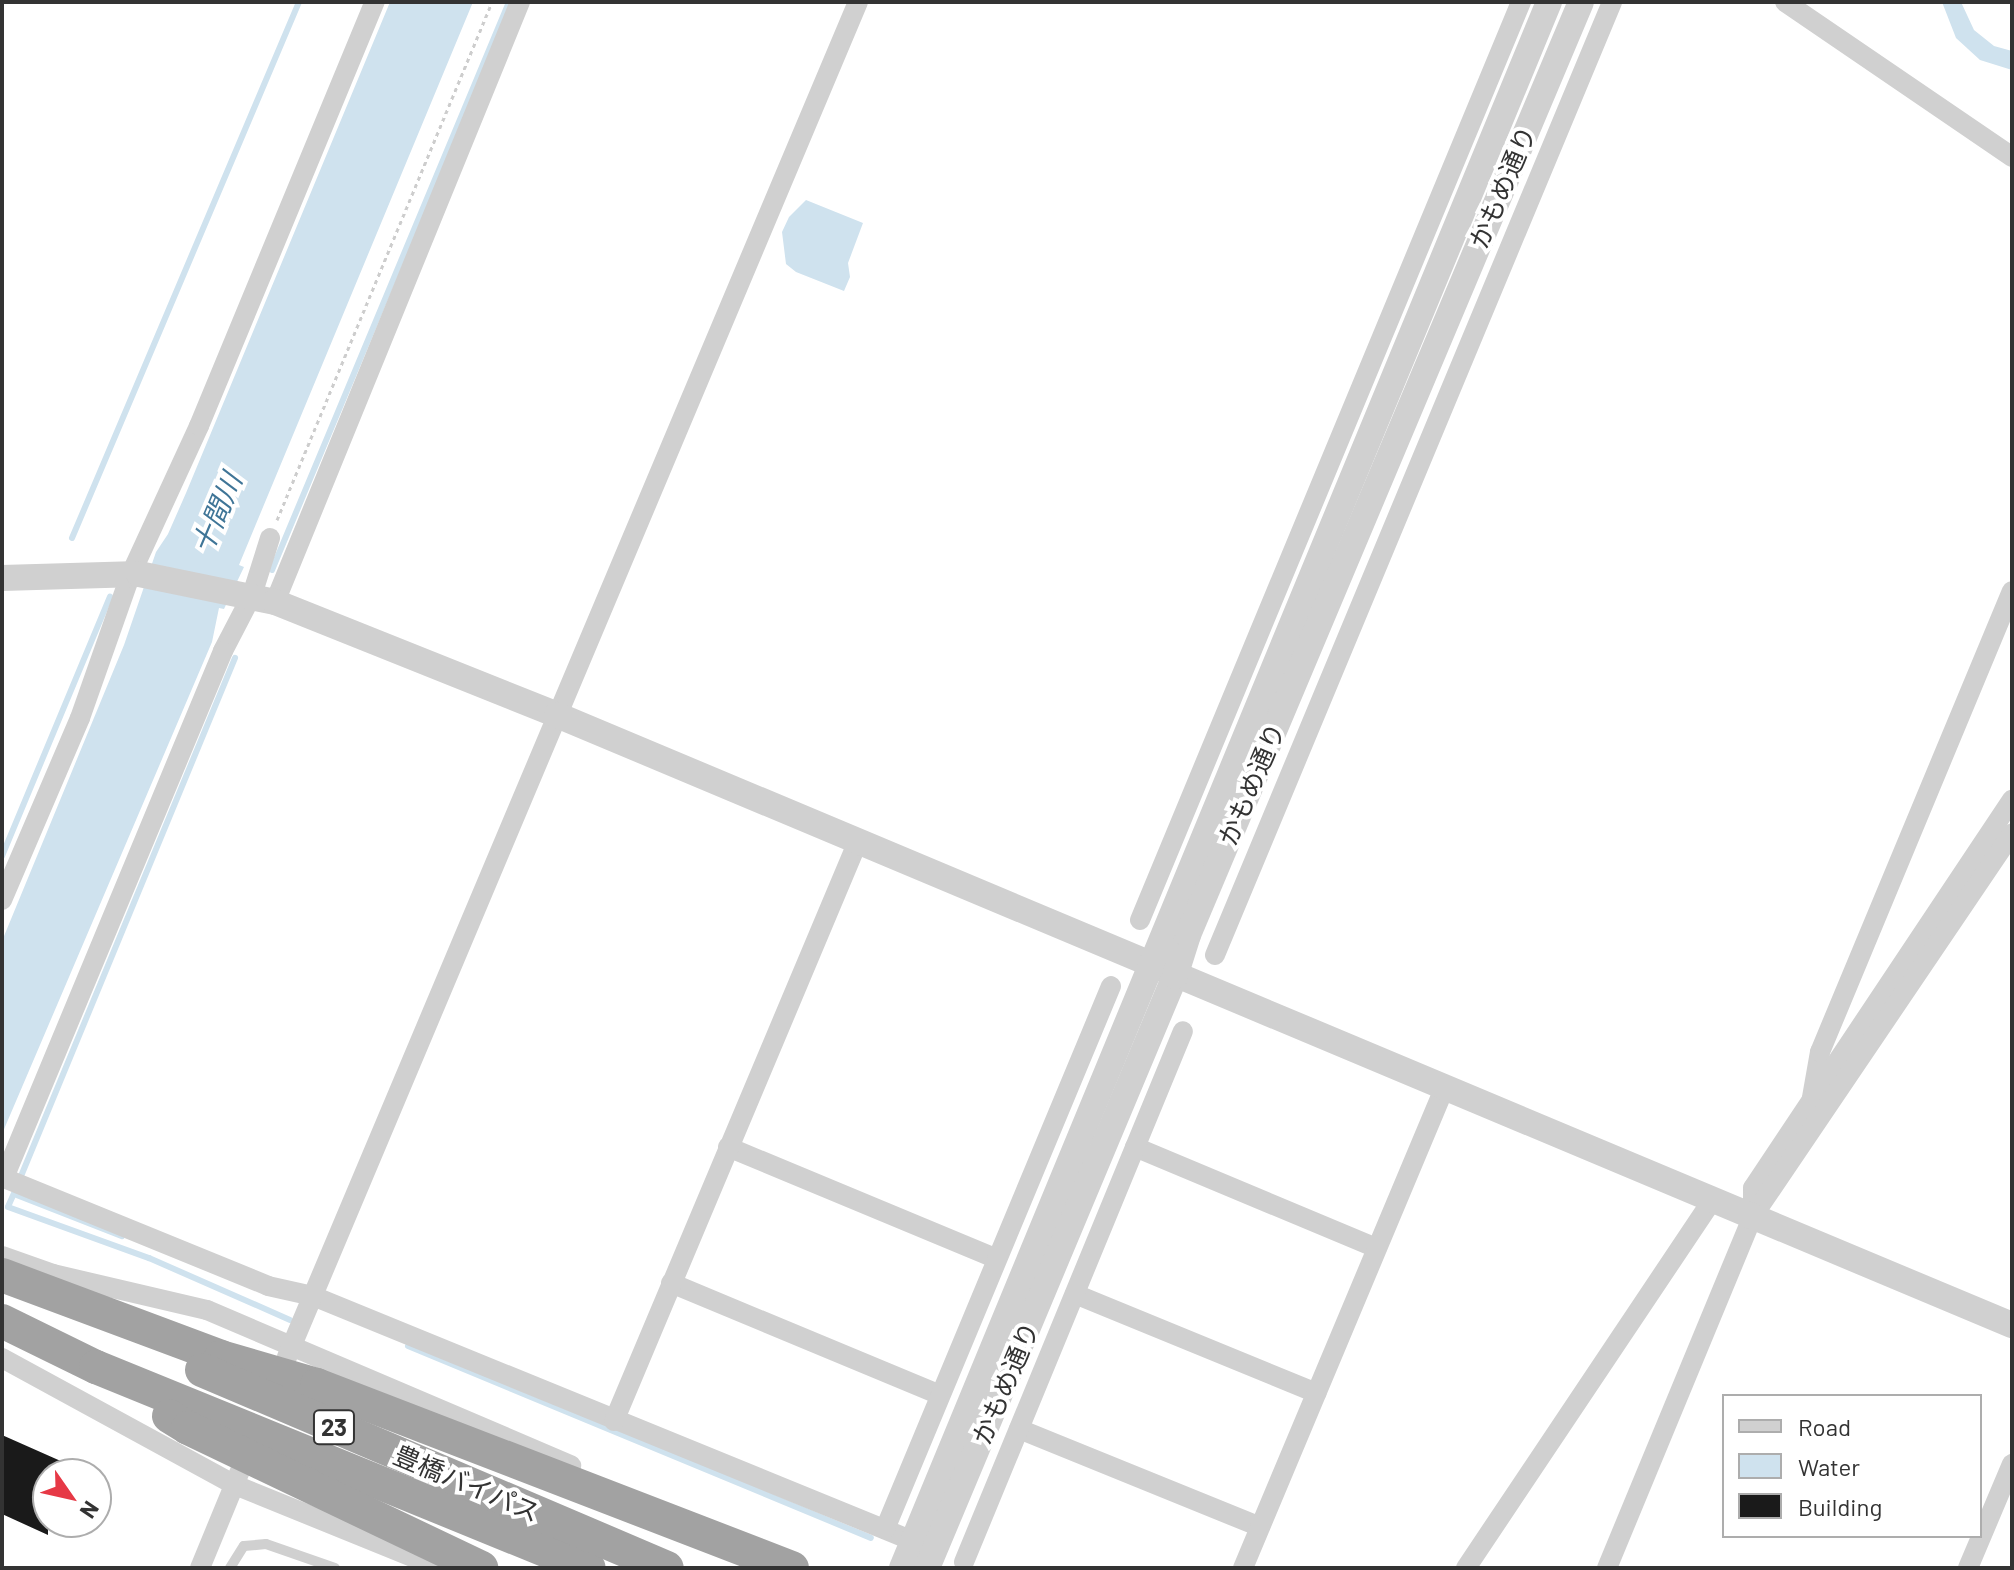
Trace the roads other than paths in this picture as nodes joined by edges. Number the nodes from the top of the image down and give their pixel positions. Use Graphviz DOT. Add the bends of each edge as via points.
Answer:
graph roads {
  1 [pos="375,2"];
  2 [pos="520,2"];
  3 [pos="858,2"];
  4 [pos="1521,2"];
  5 [pos="1549,2"];
  6 [pos="1581,2"];
  7 [pos="1612,2"];
  8 [pos="1785,2"];
  9 [pos="1564,42"];
  10 [pos="1592,53"];
  11 [pos="1509,65"];
  12 [pos="2012,157"];
  13 [pos="1403,352"];
  14 [pos="1456,374"];
  15 [pos="270,538"];
  16 [pos="135,575"];
  17 [pos="2,578"];
  18 [pos="2012,591"];
  19 [pos="256,597"];
  20 [pos="557,715"];
  21 [pos="2012,800"];
  22 [pos="2012,833"];
  23 [pos="858,841"];
  24 [pos="2,900"];
  25 [pos="1140,920"];
  26 [pos="1215,955"];
  27 [pos="1149,965"];
  28 [pos="1175,976"];
  29 [pos="1111,986"];
  30 [pos="1183,1031"];
  31 [pos="1444,1089"];
  32 [pos="1811,1103"];
  33 [pos="728,1147"];
  34 [pos="1135,1147"];
  35 [pos="4,1178"];
  36 [pos="1026,1190"];
  37 [pos="1712,1200"];
  38 [pos="1053,1201"];
  39 [pos="1076,1214"];
  40 [pos="1753,1216"];
  41 [pos="1103,1225"];
  42 [pos="1377,1248"];
  43 [pos="2,1256"];
  44 [pos="997,1259"];
  45 [pos="2,1275"];
  46 [pos="671,1283"];
  47 [pos="2,1287"];
  48 [pos="1075,1294"];
  49 [pos="313,1296"];
  50 [pos="2,1321"];
  51 [pos="2012,1325"];
  52 [pos="290,1352"];
  53 [pos="2,1358"];
  54 [pos="96,1367"];
  55 [pos="1316,1393"];
  56 [pos="940,1395"];
  57 [pos="614,1421"];
  58 [pos="1019,1429"];
  59 [pos="2012,1464"];
  60 [pos="238,1476"];
  61 [pos="671,1522"];
  62 [pos="1260,1527"];
  63 [pos="885,1529"];
  64 [pos="1982,1535"];
  65 [pos="1981,1538"];
  66 [pos="925,1553"];
  67 [pos="970,1565"];
  68 [pos="200,1568"];
  69 [pos="230,1568"];
  70 [pos="335,1568"];
  71 [pos="439,1568"];
  72 [pos="481,1568"];
  73 [pos="589,1568"];
  74 [pos="667,1568"];
  75 [pos="792,1568"];
  76 [pos="902,1568"];
  77 [pos="1243,1568"];
  78 [pos="1466,1568"];
  79 [pos="1607,1568"];
  80 [pos="1968,1568"];
  1 -- 16 [label="street"];
  2 -- 19 [label="street"];
  3 -- 20 [label="street"];
  4 -- 11 [label="street"];
  5 -- 11 [label="street, かもめ通り"];
  6 -- 9 [label="street, かもめ通り"];
  7 -- 10 [label="street"];
  8 -- 12 [label="street"];
  9 -- 10 [label="street"];
  9 -- 13 [label="street, かもめ通り"];
  10 -- 14 [label="street"];
  11 -- 13 [label="street, かもめ通り"];
  13 -- 14 [label="street"];
  13 -- 25 [label="street"];
  13 -- 27 [label="street, かもめ通り"];
  13 -- 28 [label="street, かもめ通り"];
  14 -- 26 [label="street"];
  15 -- 19 [label="street"];
  16 -- 17 [label="street"];
  16 -- 19 [label="street"];
  16 -- 24 [label="street"];
  18 -- 32 [label="street" via="1820,1052"];
  19 -- 20 [label="street"];
  19 -- 35 [label="street" via="223,651"];
  20 -- 23 [label="street"];
  20 -- 49 [label="street"];
  21 -- 32 [label="street"];
  22 -- 40 [label="street"];
  23 -- 27 [label="street"];
  23 -- 33 [label="street"];
  27 -- 28 [label="street"];
  27 -- 38 [label="street, かもめ通り"];
  28 -- 31 [label="street"];
  28 -- 39 [label="street, かもめ通り"];
  29 -- 36 [label="street"];
  30 -- 34 [label="street"];
  31 -- 37 [label="street"];
  31 -- 42 [label="street"];
  32 -- 40 [label="street" via="1753,1188"];
  33 -- 44 [label="street"];
  33 -- 46 [label="street"];
  34 -- 41 [label="street"];
  34 -- 42 [label="street"];
  35 -- 49 [label="street" via="268,1286"];
  36 -- 38 [label="street"];
  36 -- 44 [label="street"];
  37 -- 40 [label="street"];
  37 -- 78 [label="street"];
  38 -- 66 [label="street, かもめ通り"];
  39 -- 41 [label="street"];
  39 -- 66 [label="street, かもめ通り"];
  40 -- 51 [label="street"];
  40 -- 79 [label="street"];
  41 -- 48 [label="street"];
  42 -- 55 [label="street"];
  43 -- 52 [label="street" via="53,1274 207,1310"];
  44 -- 56 [label="street"];
  45 -- 61 [label="highway, 23" via="221,1357 317,1385"];
  46 -- 56 [label="street"];
  46 -- 57 [label="street"];
  47 -- 74 [label="highway, 豊橋バイパス / 23"];
  48 -- 55 [label="street"];
  48 -- 58 [label="street"];
  49 -- 52 [label="street"];
  49 -- 57 [label="street"];
  50 -- 54 [label="highway, 豊橋バイパス / 23"];
  52 -- 61 [label="street" via="632,1491"];
  53 -- 60 [label="street"];
  54 -- 72 [label="highway" via="188,1428"];
  54 -- 73 [label="highway, 豊橋バイパス / 23"];
  55 -- 62 [label="street"];
  56 -- 63 [label="street"];
  57 -- 63 [label="street"];
  58 -- 62 [label="street"];
  58 -- 67 [label="street"];
  59 -- 64 [label="street"];
  60 -- 68 [label="street"];
  60 -- 71 [label="street"];
  61 -- 75 [label="highway, 23"];
  62 -- 77 [label="street"];
  63 -- 66 [label="street"];
  65 -- 80 [label="street"];
  66 -- 67 [label="street"];
  66 -- 76 [label="street, かもめ通り"];
  69 -- 70 [label="lane" via="244,1546 257,1544 279,1545"];
}
